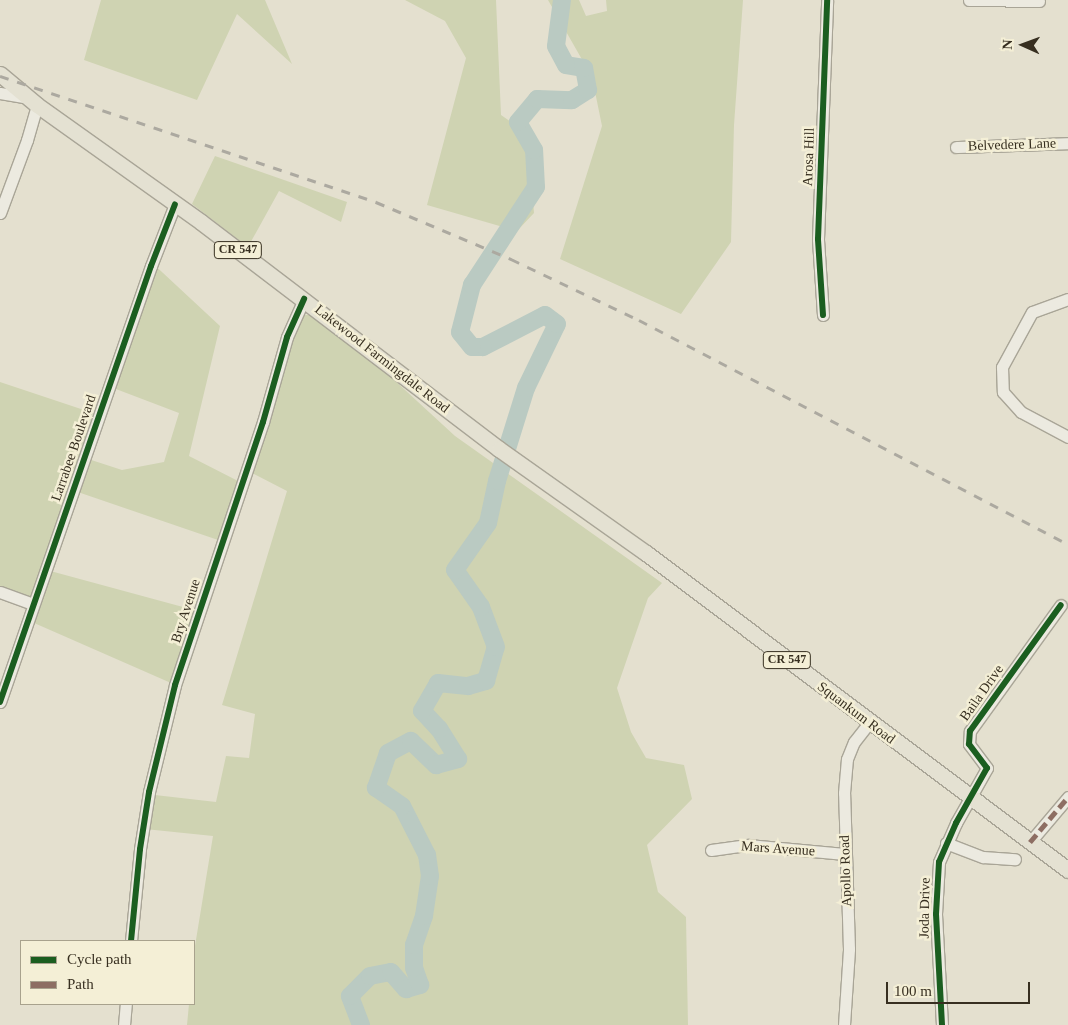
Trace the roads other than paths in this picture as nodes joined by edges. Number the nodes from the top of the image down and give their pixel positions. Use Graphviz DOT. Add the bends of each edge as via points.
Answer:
graph roads {
  1 [pos="826,0"];
  2 [pos="969,0"];
  3 [pos="1039,1"];
  4 [pos="0,74"];
  5 [pos="0,93"];
  6 [pos="32,102"];
  7 [pos="1068,143"];
  8 [pos="956,147"];
  9 [pos="175,204"];
  10 [pos="0,213"];
  11 [pos="304,299"];
  12 [pos="1068,299"];
  13 [pos="823,315"];
  14 [pos="1068,437"];
  15 [pos="499,449"];
  16 [pos="0,592"];
  17 [pos="32,604"];
  18 [pos="1061,605"];
  19 [pos="0,702"];
  20 [pos="869,723"];
  21 [pos="1068,797"];
  22 [pos="970,799"];
  23 [pos="1030,842"];
  24 [pos="946,844"];
  25 [pos="711,850"];
  26 [pos="845,854"];
  27 [pos="1015,860"];
  28 [pos="1068,870"];
  29 [pos="132,940"];
  30 [pos="126,1005"];
  31 [pos="124,1025"];
  32 [pos="844,1025"];
  33 [pos="942,1025"];
  1 -- 13 [label="street, Arosa Hill" via="818,239"];
  2 -- 3 [label="street"];
  4 -- 6 [label="main road, Lakewood Farmingdale Road / CR 547"];
  5 -- 6 [label="street"];
  6 -- 9 [label="main road, Lakewood Farmingdale Road / CR 547"];
  6 -- 10 [label="street" via="28,140"];
  7 -- 8 [label="street, Belvedere Lane"];
  9 -- 11 [label="main road, Lakewood Farmingdale Road / CR 547"];
  9 -- 17 [label="street, Larrabee Boulevard"];
  11 -- 15 [label="main road, Lakewood Farmingdale Road / CR 547"];
  11 -- 29 [label="street, Bry Avenue" via="287,337 263,422 172,694 149,792"];
  12 -- 14 [label="street" via="1032,312 1002,367 1003,392 1021,412"];
  15 -- 20 [label="main road, Squankum Road / CR 547" via="646,553"];
  16 -- 17 [label="street"];
  17 -- 19 [label="street, Larrabee Boulevard"];
  18 -- 22 [label="street, Baila Drive" via="970,731 969,744 987,768"];
  20 -- 22 [label="main road, Squankum Road / CR 547"];
  20 -- 26 [label="street, Apollo Road" via="854,742 847,759"];
  21 -- 23 [label="street"];
  22 -- 23 [label="main road, Squankum Road / CR 547"];
  22 -- 24 [label="street, Joda Drive"];
  23 -- 28 [label="main road, Squankum Road / CR 547"];
  24 -- 27 [label="street" via="983,857"];
  24 -- 33 [label="street, Joda Drive" via="936,886"];
  25 -- 26 [label="street, Mars Avenue" via="748,845"];
  26 -- 32 [label="street, Apollo Road" via="849,949"];
  30 -- 31 [label="street"];
}
